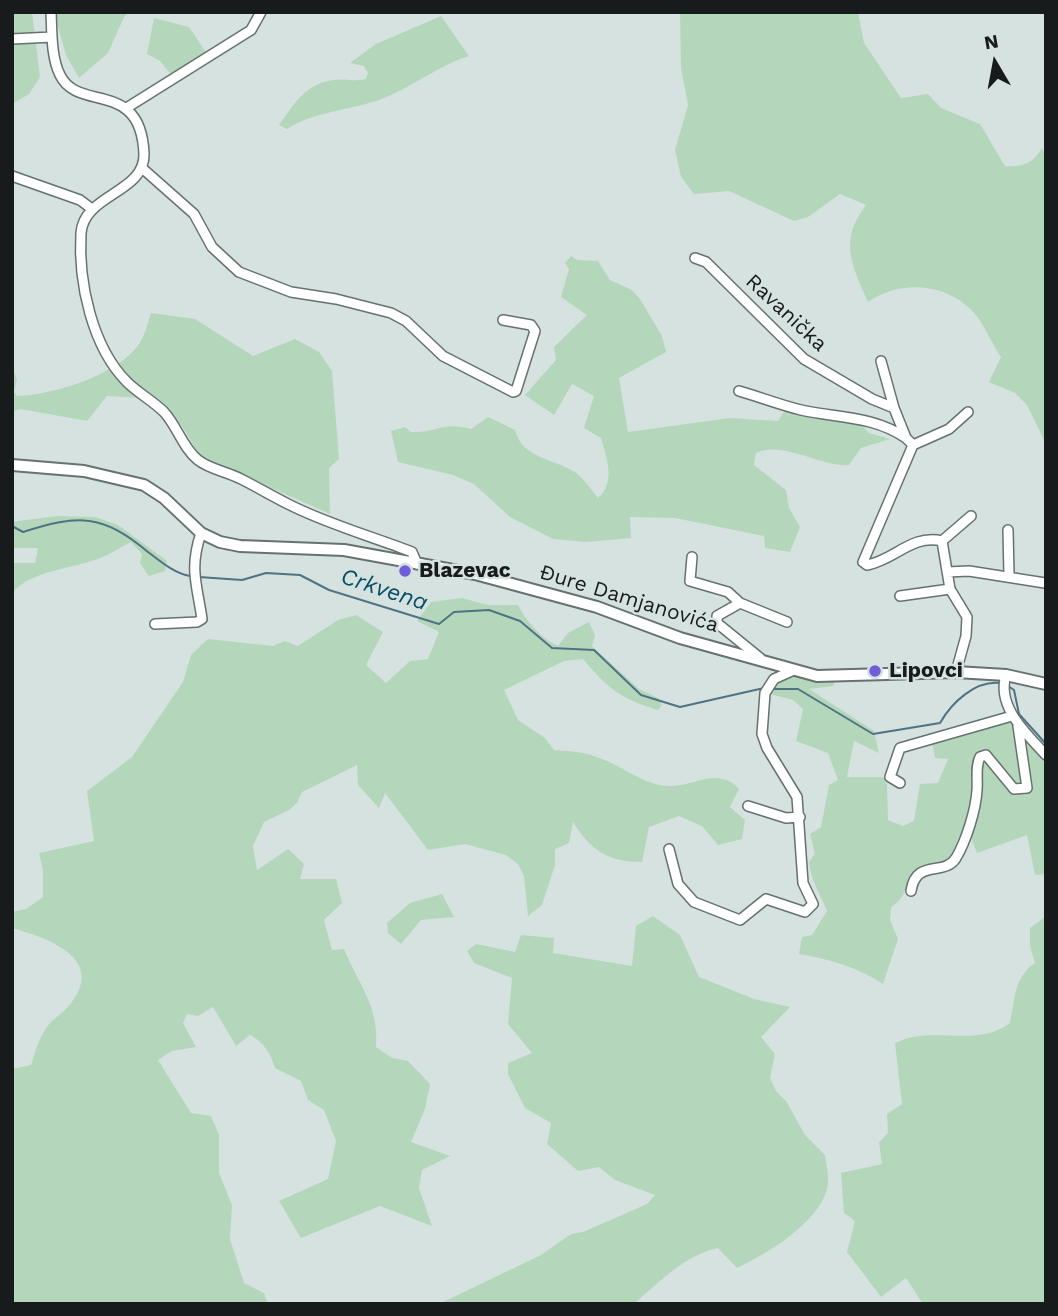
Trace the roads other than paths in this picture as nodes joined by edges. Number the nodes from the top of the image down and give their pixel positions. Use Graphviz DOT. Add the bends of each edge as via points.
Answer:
graph roads {
  1 [pos="51,12"];
  2 [pos="261,12"];
  3 [pos="52,37"];
  4 [pos="13,41"];
  5 [pos="128,107"];
  6 [pos="142,168"];
  7 [pos="12,176"];
  8 [pos="92,209"];
  9 [pos="695,257"];
  10 [pos="503,320"];
  11 [pos="881,361"];
  12 [pos="739,390"];
  13 [pos="894,408"];
  14 [pos="968,412"];
  15 [pos="909,441"];
  16 [pos="12,465"];
  17 [pos="971,516"];
  18 [pos="1008,530"];
  19 [pos="201,533"];
  20 [pos="942,541"];
  21 [pos="692,557"];
  22 [pos="417,564"];
  23 [pos="947,572"];
  24 [pos="1009,576"];
  25 [pos="1045,583"];
  26 [pos="950,589"];
  27 [pos="900,596"];
  28 [pos="740,603"];
  29 [pos="788,622"];
  30 [pos="155,624"];
  31 [pos="760,658"];
  32 [pos="794,670"];
  33 [pos="956,672"];
  34 [pos="1004,681"];
  35 [pos="1046,684"];
  36 [pos="1012,716"];
  37 [pos="1018,726"];
  38 [pos="1046,755"];
  39 [pos="900,783"];
  40 [pos="748,806"];
  41 [pos="800,817"];
  42 [pos="669,849"];
  43 [pos="911,891"];
  1 -- 3 [label="street"];
  2 -- 5 [label="street" via="251,30"];
  3 -- 4 [label="street"];
  3 -- 5 [label="street" via="60,76 71,88"];
  5 -- 6 [label="street" via="144,153"];
  6 -- 8 [label="street"];
  6 -- 10 [label="street" via="194,214 212,247 239,272 291,292 391,313 443,356 513,392 535,331 531,325"];
  7 -- 8 [label="street"];
  8 -- 22 [label="street" via="81,229 81,247 86,293 101,343 127,382 163,411 198,461 290,505 412,552"];
  9 -- 13 [label="street, Ravanička" via="706,262 804,359"];
  11 -- 13 [label="street"];
  12 -- 15 [label="street" via="798,410 889,426"];
  13 -- 15 [label="street"];
  14 -- 15 [label="street" via="949,429"];
  15 -- 20 [label="street" via="863,562 884,560 926,538"];
  16 -- 19 [label="main road, Đure Damjanovića" via="83,471 144,485"];
  17 -- 20 [label="street"];
  18 -- 24 [label="street"];
  19 -- 22 [label="main road, Đure Damjanovića" via="240,546 344,550"];
  19 -- 30 [label="street" via="193,576 201,621"];
  20 -- 23 [label="street"];
  21 -- 28 [label="street" via="690,581 728,592"];
  22 -- 31 [label="main road, Đure Damjanovića" via="539,590 680,638"];
  23 -- 24 [label="street"];
  23 -- 26 [label="street"];
  24 -- 25 [label="street"];
  26 -- 27 [label="street"];
  26 -- 33 [label="street" via="967,617"];
  28 -- 29 [label="street"];
  28 -- 31 [label="street" via="718,614 716,620"];
  31 -- 32 [label="main road, Đure Damjanovića"];
  32 -- 33 [label="main road, Đure Damjanovića" via="832,676"];
  32 -- 41 [label="street" via="774,679 766,689 762,734 793,787"];
  33 -- 34 [label="main road, Đure Damjanovića"];
  34 -- 35 [label="main road, Đure Damjanovića"];
  34 -- 36 [label="street"];
  36 -- 37 [label="street"];
  36 -- 39 [label="street" via="900,748 890,776"];
  37 -- 38 [label="street"];
  37 -- 43 [label="street" via="1027,788 1014,789 995,763 986,755 980,757 972,821 956,858 949,865 926,869 912,881"];
  40 -- 41 [label="street" via="786,818"];
  41 -- 42 [label="street" via="803,883 813,904 805,912 766,898 736,920 694,902 678,884"];
}
